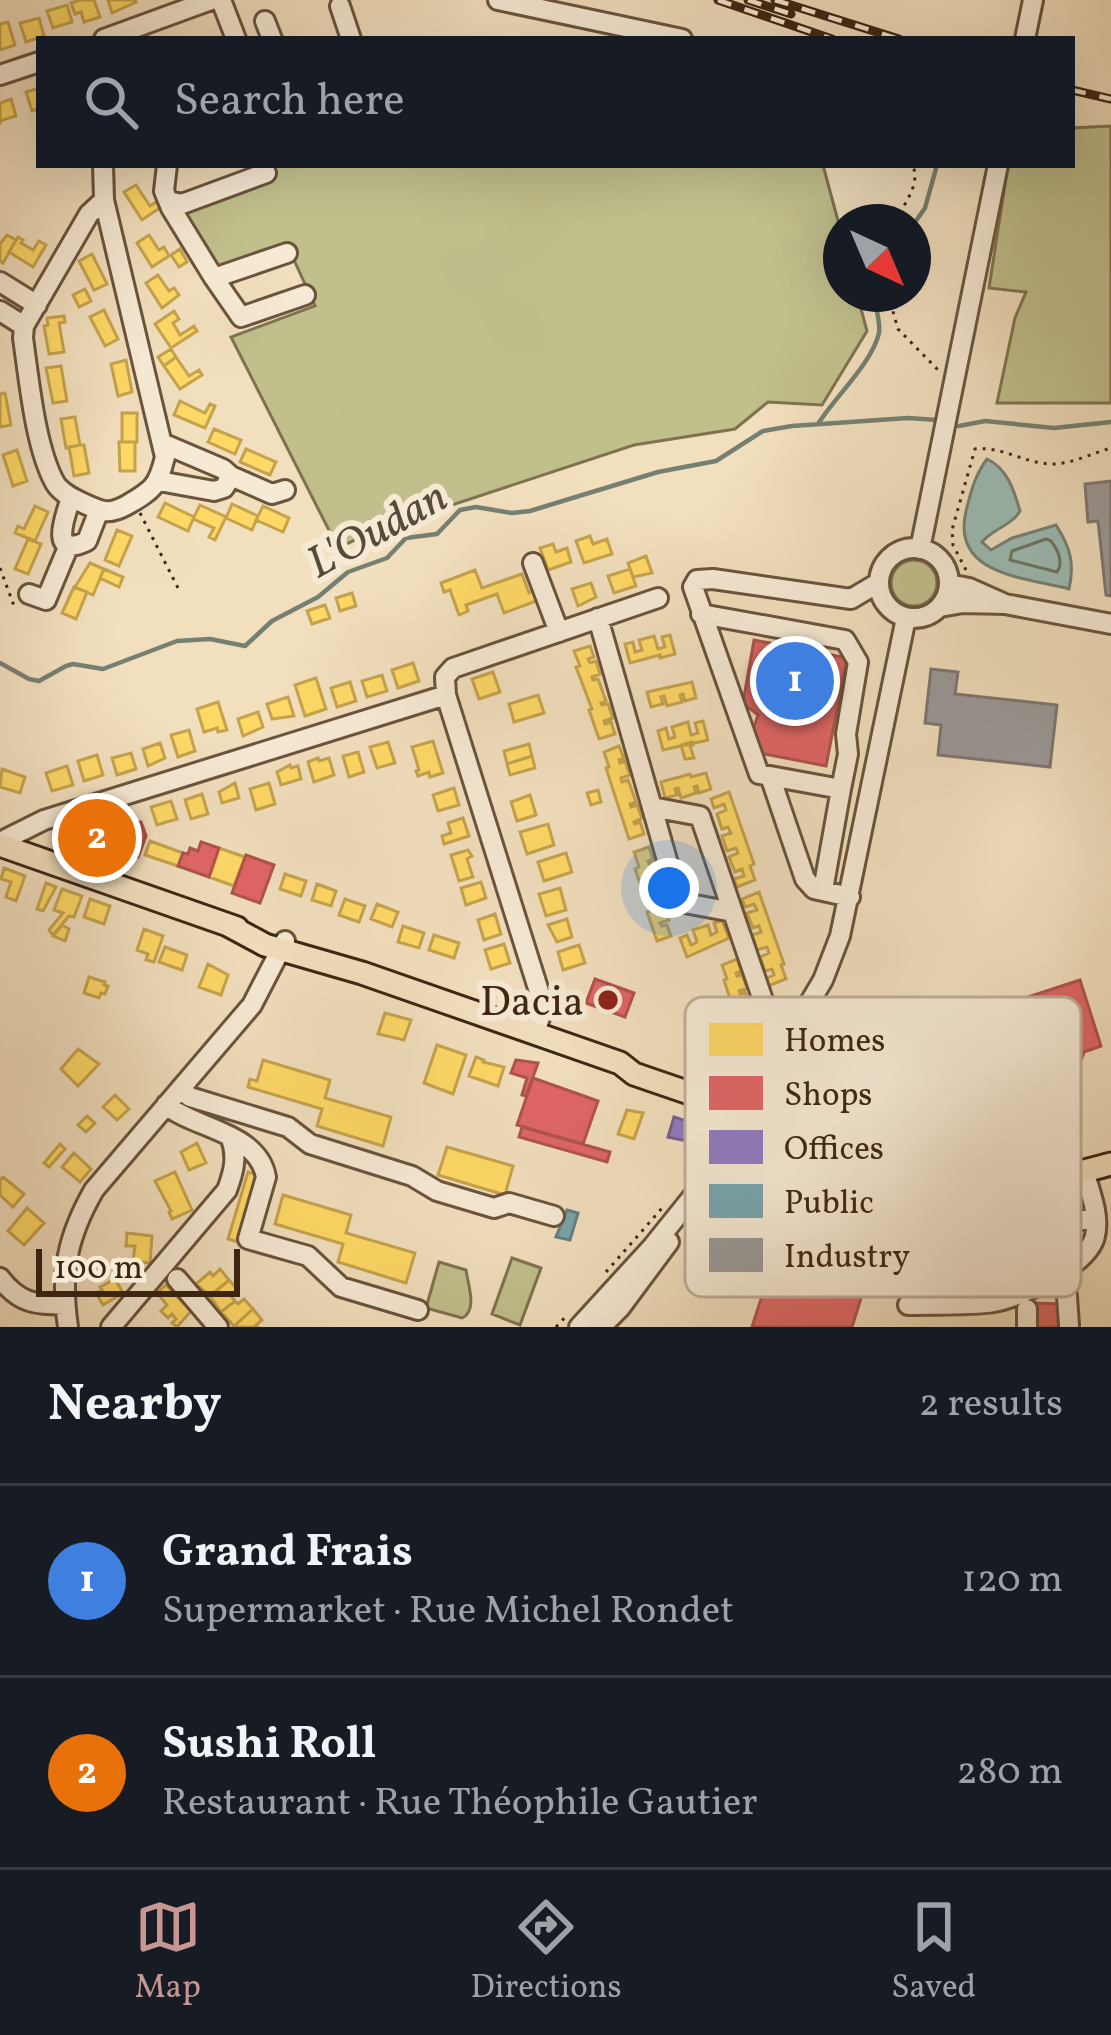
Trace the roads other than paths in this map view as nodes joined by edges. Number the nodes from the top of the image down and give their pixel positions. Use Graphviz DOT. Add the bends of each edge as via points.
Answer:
graph roads {
  1 [pos="211,0"];
  2 [pos="221,0"];
  3 [pos="498,0"];
  4 [pos="1033,5"];
  5 [pos="340,6"];
  6 [pos="112,36"];
  7 [pos="235,36"];
  8 [pos="350,36"];
  9 [pos="668,36"];
  10 [pos="1026,36"];
  11 [pos="36,63"];
  12 [pos="0,75"];
  13 [pos="103,168"];
  14 [pos="167,168"];
  15 [pos="997,168"];
  16 [pos="266,173"];
  17 [pos="104,200"];
  18 [pos="168,201"];
  19 [pos="287,253"];
  20 [pos="214,278"];
  21 [pos="0,282"];
  22 [pos="305,295"];
  23 [pos="37,305"];
  24 [pos="0,311"];
  25 [pos="24,326"];
  26 [pos="162,443"];
  27 [pos="231,476"];
  28 [pos="159,481"];
  29 [pos="286,490"];
  30 [pos="71,498"];
  31 [pos="99,510"];
  32 [pos="69,545"];
  33 [pos="920,549"];
  34 [pos="532,563"];
  35 [pos="878,583"];
  36 [pos="949,584"];
  37 [pos="780,590"];
  38 [pos="658,598"];
  39 [pos="22,600"];
  40 [pos="1005,604"];
  41 [pos="940,607"];
  42 [pos="701,614"];
  43 [pos="598,618"];
  44 [pos="906,618"];
  45 [pos="1102,622"];
  46 [pos="774,627"];
  47 [pos="559,632"];
  48 [pos="446,695"];
  49 [pos="770,776"];
  50 [pos="841,789"];
  51 [pos="652,807"];
  52 [pos="0,844"];
  53 [pos="823,890"];
  54 [pos="850,897"];
  55 [pos="733,912"];
  56 [pos="275,943"];
  57 [pos="762,997"];
  58 [pos="814,997"];
  59 [pos="536,1032"];
  60 [pos="620,1063"];
  61 [pos="685,1078"];
  62 [pos="180,1089"];
  63 [pos="685,1091"];
  64 [pos="166,1105"];
  65 [pos="230,1136"];
  66 [pos="1111,1165"];
  67 [pos="1084,1172"];
  68 [pos="1081,1173"];
  69 [pos="685,1206"];
  70 [pos="554,1216"];
  71 [pos="1081,1220"];
  72 [pos="1096,1220"];
  73 [pos="685,1222"];
  74 [pos="1081,1256"];
  75 [pos="0,1278"];
  76 [pos="177,1280"];
  77 [pos="65,1305"];
  78 [pos="908,1305"];
  79 [pos="1027,1308"];
  80 [pos="418,1310"];
  81 [pos="575,1319"];
  82 [pos="68,1327"];
  83 [pos="111,1327"];
  84 [pos="218,1327"];
  85 [pos="602,1327"];
  1 -- 6 [label="street"];
  2 -- 7 [label="street"];
  3 -- 9 [label="street"];
  4 -- 10 [label="street"];
  5 -- 8 [label="street"];
  11 -- 12 [label="street"];
  13 -- 17 [label="street"];
  14 -- 18 [label="street"];
  15 -- 33 [label="street"];
  16 -- 18 [label="street" via="182,204"];
  17 -- 23 [label="street"];
  17 -- 26 [label="street"];
  18 -- 20 [label="street"];
  19 -- 20 [label="street"];
  20 -- 22 [label="street" via="241,317"];
  21 -- 23 [label="street"];
  23 -- 25 [label="street"];
  24 -- 25 [label="street"];
  25 -- 30 [label="street" via="38,431 56,486"];
  26 -- 27 [label="street"];
  26 -- 28 [label="street"];
  27 -- 28 [label="street" via="214,491"];
  27 -- 29 [label="street" via="272,494"];
  28 -- 31 [label="street" via="113,513"];
  30 -- 31 [label="street"];
  30 -- 32 [label="street" via="60,530"];
  31 -- 32 [label="street" via="87,541"];
  32 -- 39 [label="street" via="46,600"];
  33 -- 35 [label="street" via="887,560"];
  33 -- 36 [label="street" via="944,565"];
  34 -- 47 [label="street"];
  35 -- 37 [label="street" via="851,599"];
  35 -- 44 [label="street" via="886,605"];
  36 -- 40 [label="street"];
  36 -- 41 [label="street"];
  37 -- 42 [label="street" via="697,580"];
  37 -- 46 [label="street"];
  38 -- 43 [label="street"];
  40 -- 41 [label="street"];
  40 -- 45 [label="street"];
  41 -- 44 [label="street"];
  42 -- 46 [label="street"];
  42 -- 49 [label="street" via="759,774"];
  43 -- 47 [label="street"];
  43 -- 51 [label="street"];
  44 -- 54 [label="street"];
  46 -- 50 [label="street" via="845,640 858,662"];
  47 -- 48 [label="street" via="453,668"];
  48 -- 52 [label="street" via="44,820"];
  48 -- 59 [label="street" via="542,1001"];
  49 -- 50 [label="street"];
  49 -- 53 [label="street" via="805,879"];
  50 -- 53 [label="street"];
  51 -- 55 [label="street" via="700,816"];
  51 -- 55 [label="street" via="679,902"];
  52 -- 56 [label="main road"];
  53 -- 54 [label="street"];
  54 -- 58 [label="street"];
  55 -- 57 [label="street"];
  56 -- 59 [label="main road"];
  56 -- 62 [label="street" via="231,1031"];
  59 -- 60 [label="main road"];
  60 -- 61 [label="main road"];
  60 -- 63 [label="main road"];
  62 -- 64 [label="street"];
  62 -- 70 [label="street" via="437,1191"];
  64 -- 65 [label="street"];
  64 -- 77 [label="street" via="79,1216 65,1264"];
  65 -- 80 [label="street" via="265,1169 248,1239 308,1256 341,1287"];
  65 -- 83 [label="street" via="227,1190"];
  66 -- 67 [label="main road"];
  67 -- 68 [label="main road"];
  67 -- 72 [label="street"];
  69 -- 81 [label="street"];
  71 -- 72 [label="street"];
  72 -- 74 [label="street"];
  73 -- 85 [label="street"];
  75 -- 77 [label="street" via="26,1301"];
  76 -- 84 [label="street"];
  77 -- 82 [label="street"];
  78 -- 79 [label="street"];
}
